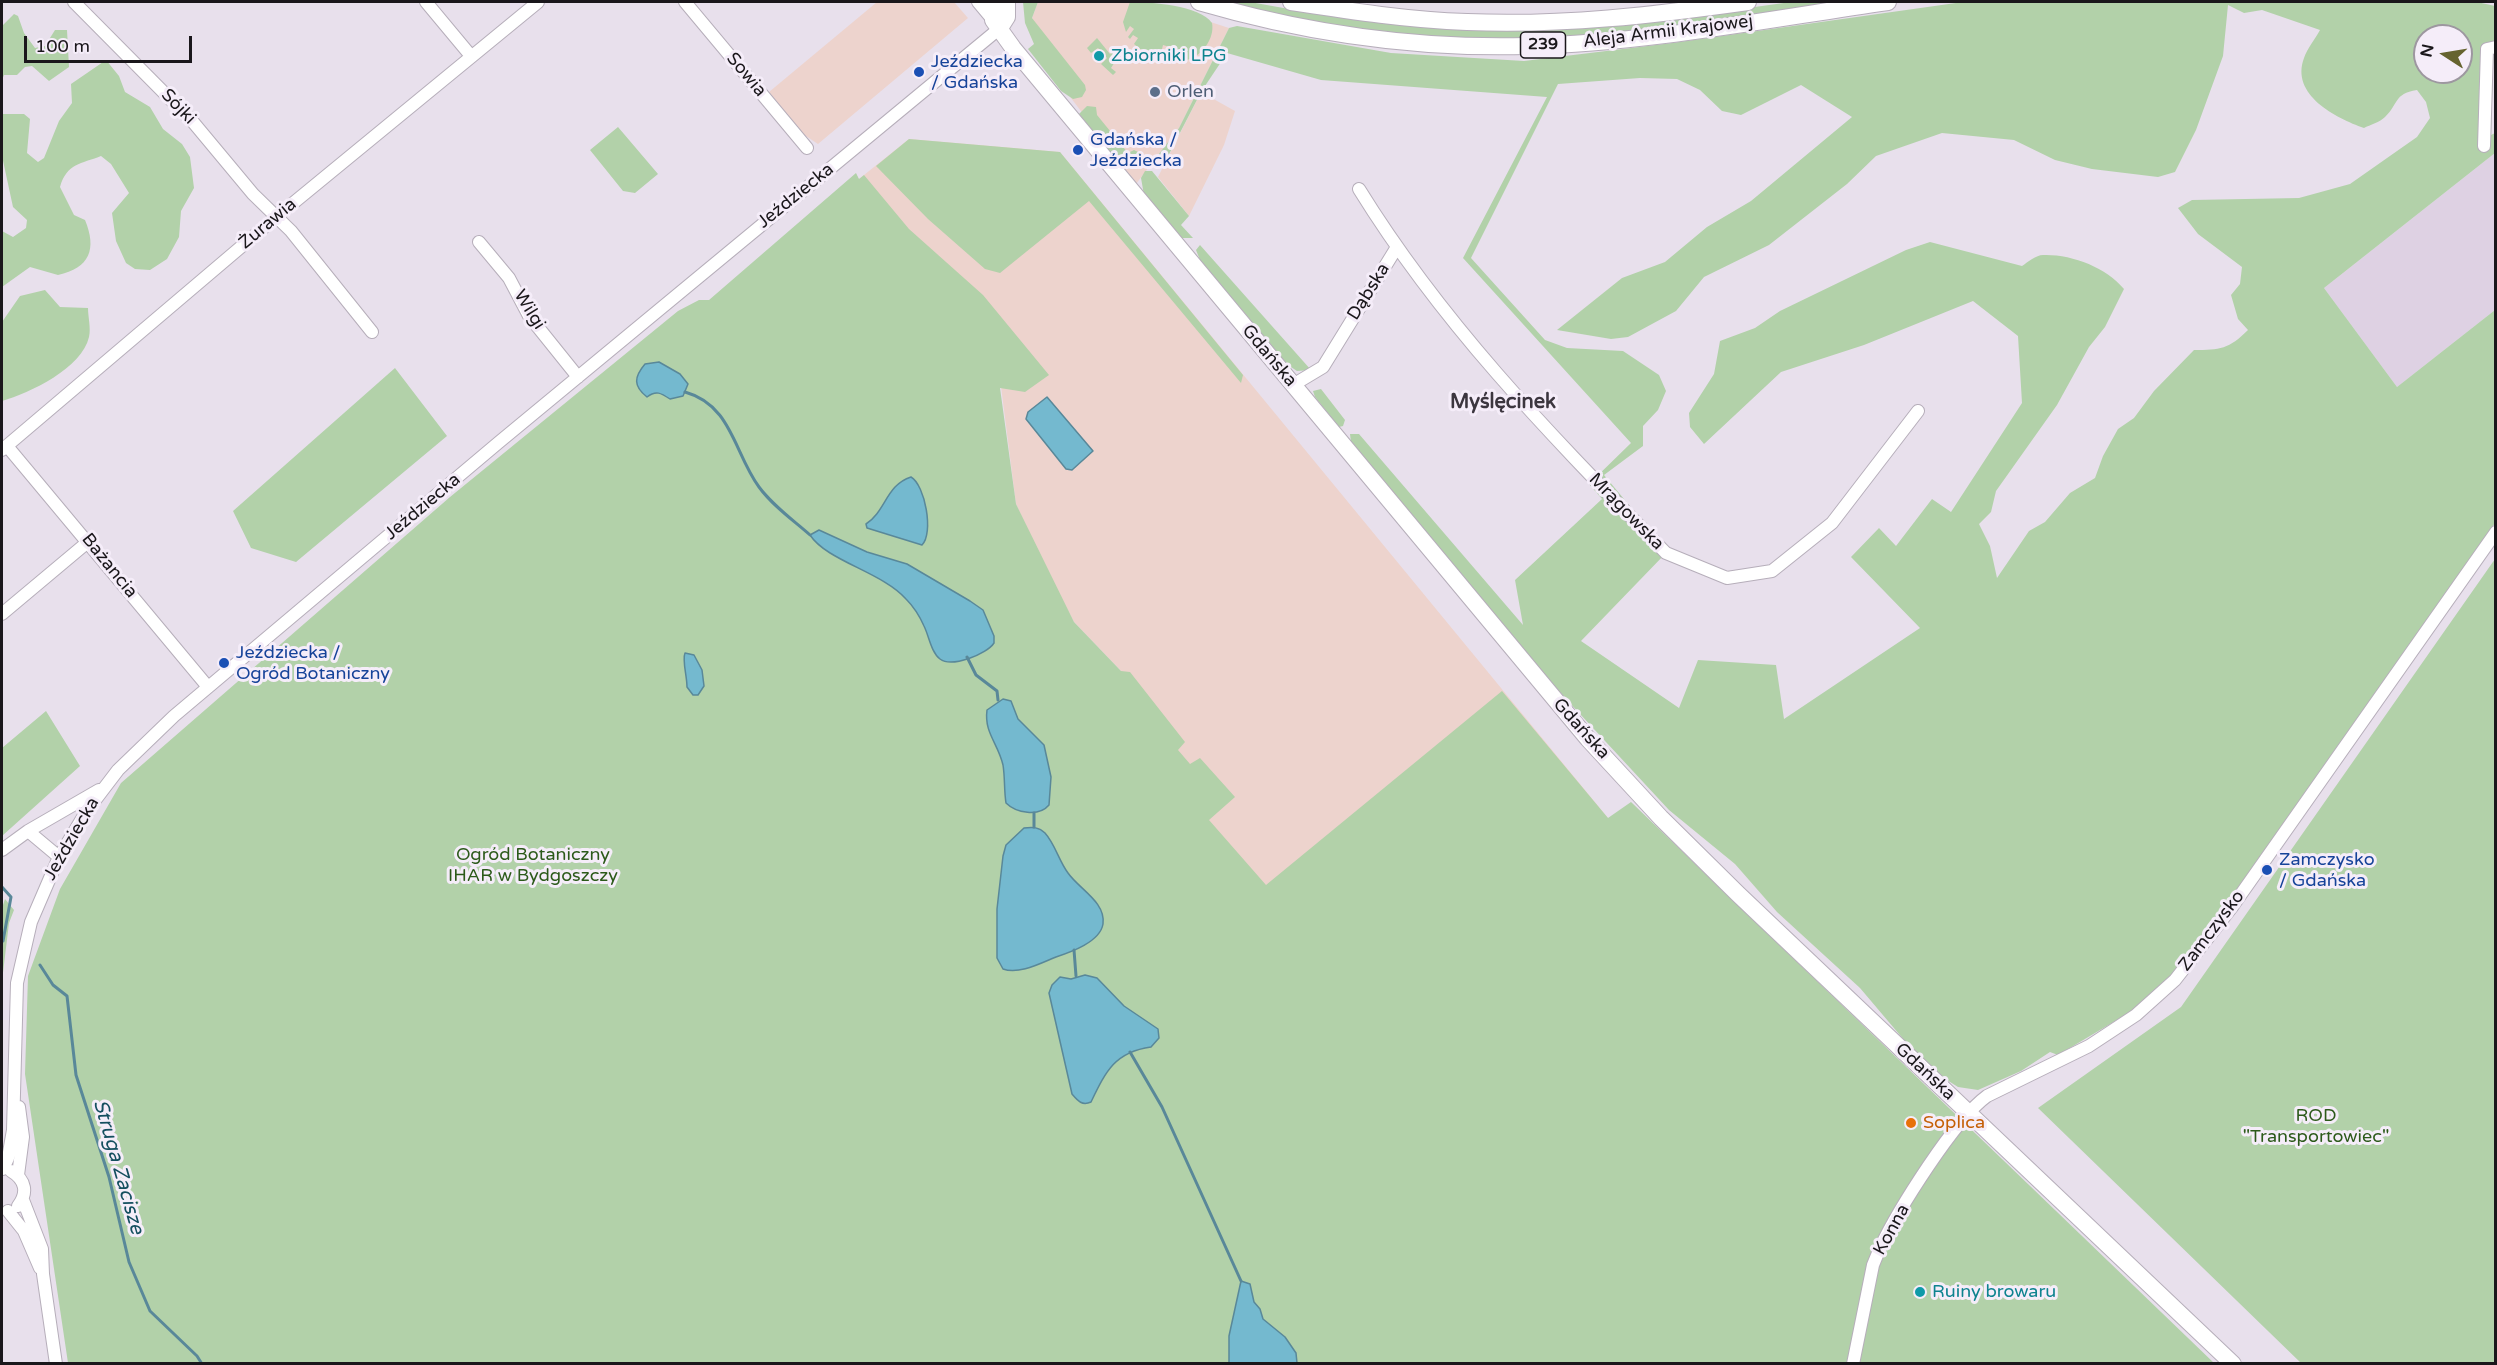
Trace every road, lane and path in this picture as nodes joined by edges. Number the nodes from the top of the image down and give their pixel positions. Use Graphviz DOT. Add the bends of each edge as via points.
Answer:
graph roads {
  1 [pos="74,2"];
  2 [pos="426,2"];
  3 [pos="538,2"];
  4 [pos="685,2"];
  5 [pos="978,2"];
  6 [pos="993,2"];
  7 [pos="1007,2"];
  8 [pos="1199,2"];
  9 [pos="1291,2"];
  10 [pos="1748,2"];
  11 [pos="1888,2"];
  12 [pos="996,24"];
  13 [pos="2496,47"];
  14 [pos="471,56"];
  15 [pos="2484,146"];
  16 [pos="807,148"];
  17 [pos="1359,189"];
  18 [pos="275,218"];
  19 [pos="479,242"];
  20 [pos="1397,247"];
  21 [pos="372,332"];
  22 [pos="578,377"];
  23 [pos="1293,385"];
  24 [pos="1918,411"];
  25 [pos="4,448"];
  26 [pos="2496,532"];
  27 [pos="89,541"];
  28 [pos="2,614"];
  29 [pos="208,687"];
  30 [pos="103,788"];
  31 [pos="28,831"];
  32 [pos="2,850"];
  33 [pos="59,857"];
  34 [pos="15,1091"];
  35 [pos="1969,1113"];
  36 [pos="2,1170"];
  37 [pos="18,1175"];
  38 [pos="23,1200"];
  39 [pos="5,1212"];
  40 [pos="43,1275"];
  41 [pos="56,1364"];
  42 [pos="1852,1364"];
  43 [pos="2233,1364"];
  1 -- 18 [label="street, Sójki" via="193,123"];
  2 -- 14 [label="street"];
  3 -- 14 [label="street, Żurawia"];
  4 -- 16 [label="street, Sowia"];
  5 -- 12 [label="street, Gdańska"];
  6 -- 12 [label="main road"];
  7 -- 12 [label="main road" via="1007,17"];
  8 -- 11 [label="main road, Aleja Armii Krajowej / 239" via="1341,34 1427,44 1491,46 1626,38"];
  9 -- 10 [label="main road, Aleja Armii Krajowej / 239" via="1390,17 1509,23 1624,17"];
  12 -- 22 [label="street, Jeździecka"];
  12 -- 23 [label="main road, Gdańska"];
  13 -- 15 [label="street" via="2487,49"];
  14 -- 18 [label="street, Żurawia"];
  17 -- 20 [label="street, Dąbska"];
  18 -- 21 [label="street, Sójki" via="291,231"];
  18 -- 25 [label="street, Żurawia"];
  19 -- 22 [label="street, Wilgi" via="509,278 529,316"];
  20 -- 23 [label="street, Dąbska" via="1323,367"];
  20 -- 24 [label="street, Mrągowska" via="1445,315 1530,413 1666,553 1727,578 1772,571 1832,523"];
  22 -- 29 [label="street, Jeździecka"];
  23 -- 35 [label="main road, Gdańska" via="1532,674 1661,818"];
  25 -- 27 [label="street, Bażancia"];
  26 -- 35 [label="street, Zamczysko" via="2232,907 2175,980 2136,1015 2089,1046 1987,1096"];
  27 -- 28 [label="street"];
  27 -- 29 [label="street, Bażancia"];
  29 -- 30 [label="street, Jeździecka" via="146,741"];
  30 -- 31 [label="street"];
  30 -- 33 [label="street, Jeździecka"];
  31 -- 32 [label="street"];
  31 -- 33 [label="street"];
  33 -- 34 [label="street, Jeździecka" via="31,922 19,974"];
  34 -- 36 [label="street, Jeździecka" via="11,1146"];
  34 -- 37 [label="street, Jeździecka" via="23,1137"];
  35 -- 42 [label="street, Konna" via="1883,1242 1873,1265"];
  35 -- 43 [label="main road, Gdańska"];
  36 -- 37 [label="street"];
  37 -- 38 [label="street, Jeździecka" via="24,1186"];
  38 -- 39 [label="street"];
  38 -- 40 [label="street" via="40,1239"];
  39 -- 40 [label="street" via="24,1231"];
  40 -- 41 [label="street"];
}
